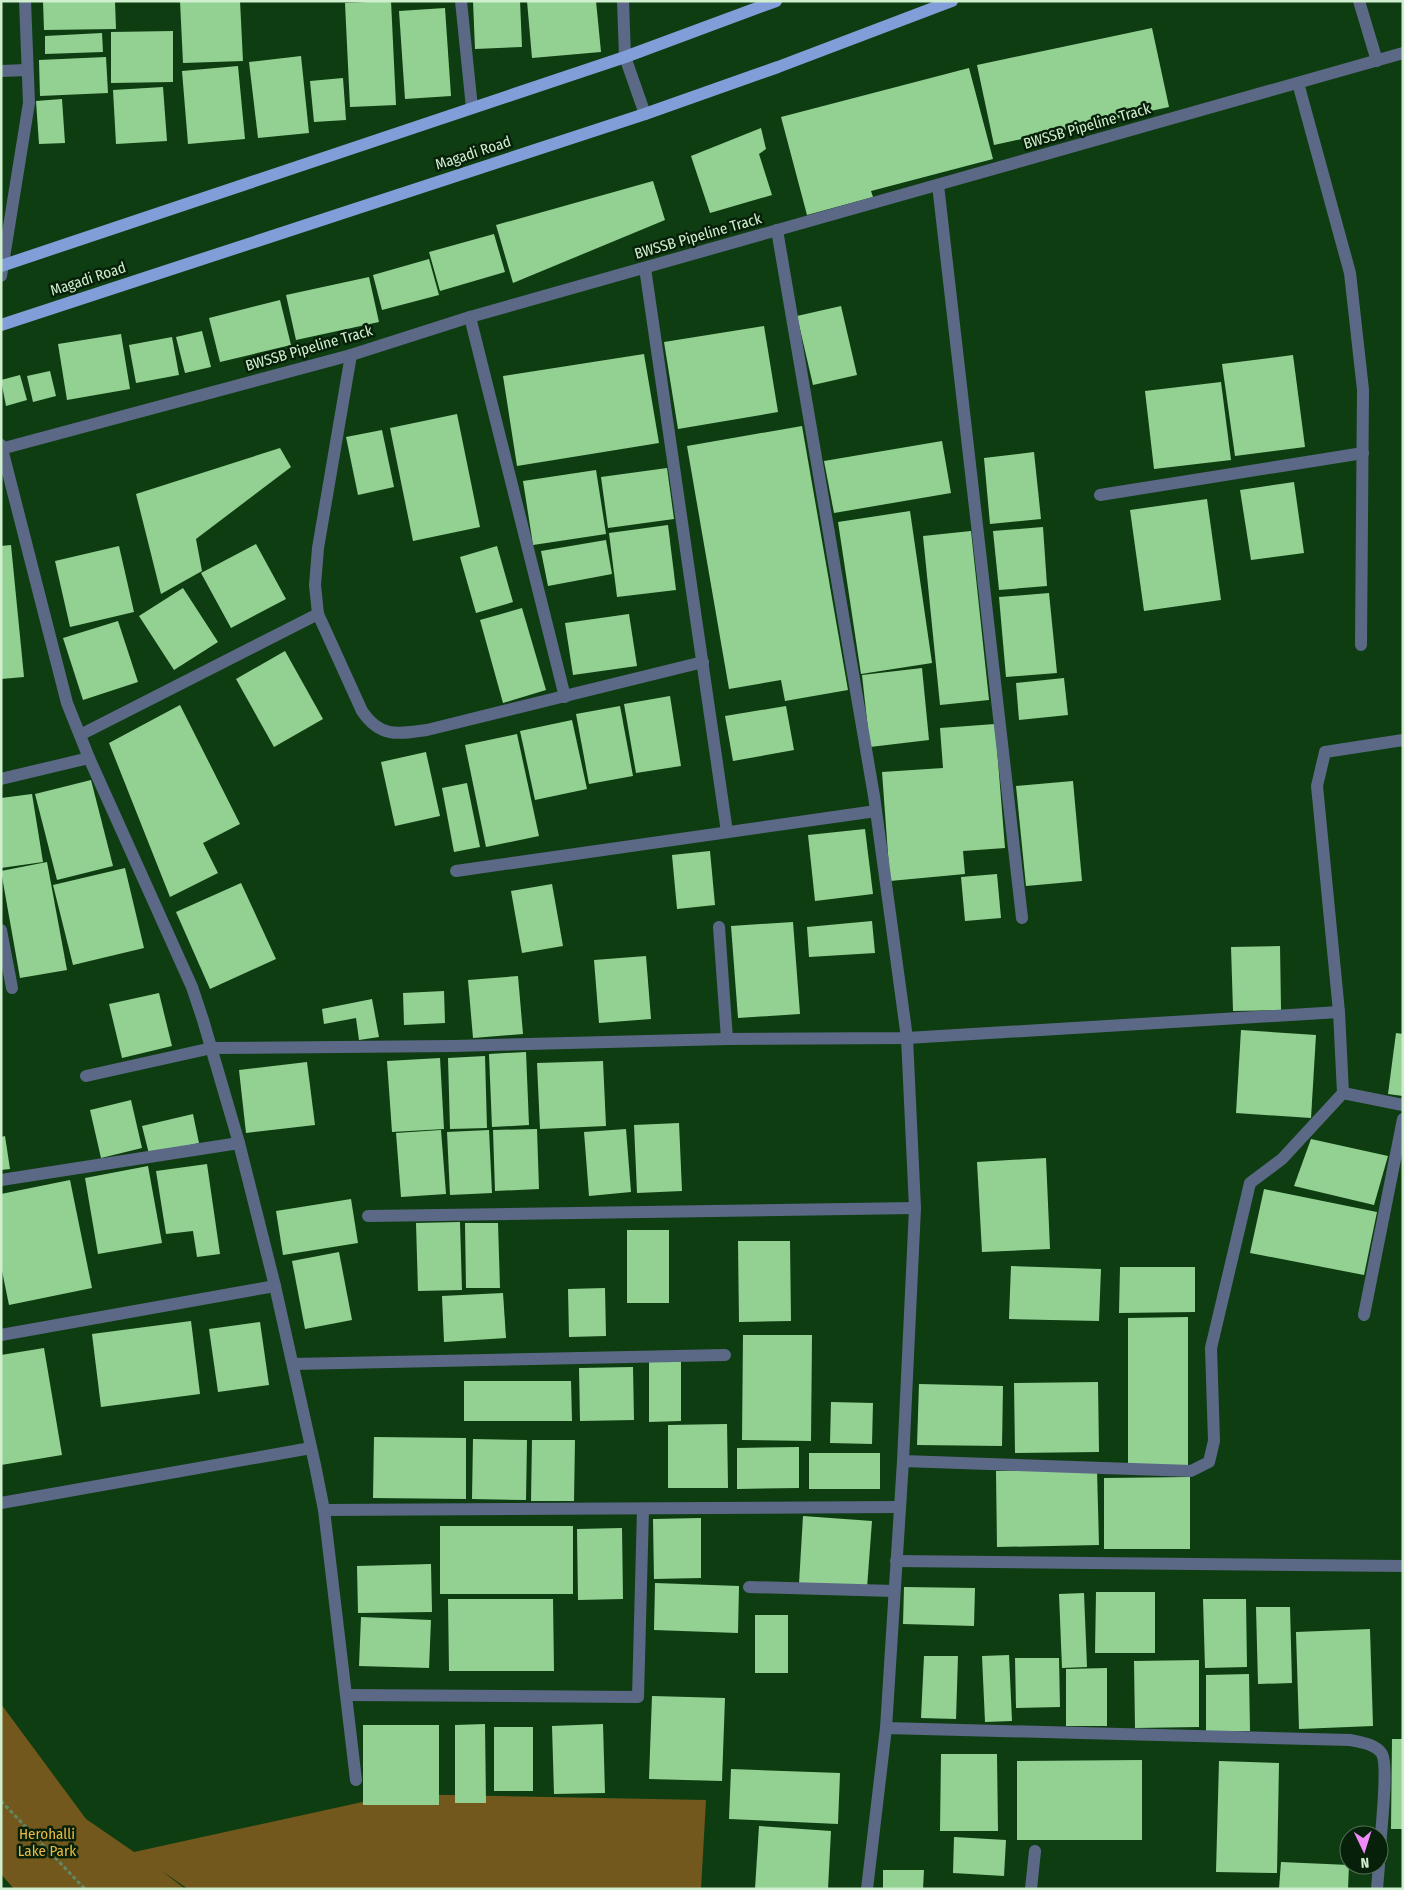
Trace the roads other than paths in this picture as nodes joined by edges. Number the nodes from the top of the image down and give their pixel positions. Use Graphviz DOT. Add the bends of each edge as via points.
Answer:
graph roads {
  1 [pos="25,1"];
  2 [pos="461,1"];
  3 [pos="623,1"];
  4 [pos="776,1"];
  5 [pos="952,1"];
  6 [pos="1359,1"];
  7 [pos="1403,53"];
  8 [pos="625,56"];
  9 [pos="1377,61"];
  10 [pos="27,70"];
  11 [pos="1,71"];
  12 [pos="1298,83"];
  13 [pos="472,108"];
  14 [pos="645,114"];
  15 [pos="938,185"];
  16 [pos="777,230"];
  17 [pos="645,268"];
  18 [pos="2,269"];
  19 [pos="470,316"];
  20 [pos="1,325"];
  21 [pos="351,355"];
  22 [pos="1,445"];
  23 [pos="2,449"];
  24 [pos="1363,453"];
  25 [pos="1100,495"];
  26 [pos="318,614"];
  27 [pos="1361,645"];
  28 [pos="703,662"];
  29 [pos="564,697"];
  30 [pos="80,735"];
  31 [pos="1403,740"];
  32 [pos="89,758"];
  33 [pos="1,779"];
  34 [pos="876,811"];
  35 [pos="727,832"];
  36 [pos="456,871"];
  37 [pos="1022,918"];
  38 [pos="719,927"];
  39 [pos="1,930"];
  40 [pos="12,988"];
  41 [pos="1339,1012"];
  42 [pos="907,1038"];
  43 [pos="727,1039"];
  44 [pos="212,1048"];
  45 [pos="86,1076"];
  46 [pos="1343,1093"];
  47 [pos="1403,1105"];
  48 [pos="1403,1119"];
  49 [pos="239,1143"];
  50 [pos="1,1180"];
  51 [pos="915,1208"];
  52 [pos="368,1216"];
  53 [pos="275,1286"];
  54 [pos="1364,1315"];
  55 [pos="1,1335"];
  56 [pos="725,1354"];
  57 [pos="293,1364"];
  58 [pos="312,1448"];
  59 [pos="903,1461"];
  60 [pos="1,1503"];
  61 [pos="899,1507"];
  62 [pos="643,1509"];
  63 [pos="324,1510"];
  64 [pos="896,1561"];
  65 [pos="1403,1566"];
  66 [pos="749,1586"];
  67 [pos="894,1591"];
  68 [pos="346,1695"];
  69 [pos="886,1728"];
  70 [pos="356,1780"];
  71 [pos="1382,1825"];
  72 [pos="1034,1851"];
  73 [pos="1378,1875"];
  74 [pos="867,1889"];
  75 [pos="1031,1889"];
  76 [pos="1377,1889"];
  1 -- 10 [label="street"];
  2 -- 13 [label="street"];
  3 -- 8 [label="street"];
  4 -- 8 [label="main road"];
  5 -- 14 [label="main road, Magadi Road"];
  6 -- 9 [label="street"];
  7 -- 9 [label="street, BWSSB Pipeline Track"];
  8 -- 13 [label="main road"];
  8 -- 14 [label="street"];
  9 -- 12 [label="street, BWSSB Pipeline Track"];
  10 -- 11 [label="street"];
  10 -- 18 [label="street" via="29,103"];
  12 -- 15 [label="street, BWSSB Pipeline Track"];
  12 -- 24 [label="street" via="1350,273 1363,390"];
  13 -- 18 [label="main road"];
  14 -- 20 [label="main road, Magadi Road"];
  15 -- 16 [label="street, BWSSB Pipeline Track"];
  15 -- 37 [label="street"];
  16 -- 17 [label="street, BWSSB Pipeline Track"];
  16 -- 34 [label="street"];
  17 -- 19 [label="street, BWSSB Pipeline Track"];
  17 -- 28 [label="street"];
  19 -- 21 [label="street, BWSSB Pipeline Track"];
  19 -- 29 [label="street"];
  21 -- 23 [label="street, BWSSB Pipeline Track"];
  21 -- 26 [label="street" via="318,548 315,585"];
  22 -- 23 [label="street"];
  23 -- 30 [label="street" via="67,703"];
  24 -- 25 [label="street"];
  24 -- 27 [label="street"];
  26 -- 29 [label="street" via="362,711 370,723 385,732 403,734 427,730"];
  26 -- 30 [label="street"];
  28 -- 29 [label="street"];
  28 -- 35 [label="street"];
  30 -- 32 [label="street"];
  31 -- 41 [label="street" via="1325,752 1317,786"];
  32 -- 33 [label="street"];
  32 -- 44 [label="street" via="192,987"];
  34 -- 35 [label="street"];
  34 -- 42 [label="street"];
  35 -- 36 [label="street"];
  38 -- 43 [label="street"];
  39 -- 40 [label="street"];
  41 -- 42 [label="street"];
  41 -- 46 [label="street"];
  42 -- 43 [label="street"];
  42 -- 51 [label="street"];
  43 -- 44 [label="street"];
  44 -- 45 [label="street"];
  44 -- 49 [label="street"];
  46 -- 47 [label="street"];
  46 -- 59 [label="street" via="1282,1159 1250,1183 1211,1348 1214,1441 1209,1462 1191,1471"];
  48 -- 54 [label="street"];
  49 -- 50 [label="street"];
  49 -- 53 [label="street"];
  51 -- 52 [label="street"];
  51 -- 59 [label="street"];
  53 -- 55 [label="street"];
  53 -- 57 [label="street"];
  56 -- 57 [label="street"];
  57 -- 58 [label="street"];
  58 -- 60 [label="street"];
  58 -- 63 [label="street"];
  59 -- 61 [label="street"];
  61 -- 62 [label="street"];
  61 -- 64 [label="street"];
  62 -- 63 [label="street"];
  62 -- 68 [label="street" via="638,1697"];
  63 -- 68 [label="street"];
  64 -- 65 [label="street"];
  64 -- 67 [label="street"];
  66 -- 67 [label="street"];
  67 -- 69 [label="street"];
  68 -- 70 [label="street"];
  69 -- 71 [label="street" via="1366,1743 1382,1753 1384,1762"];
  69 -- 74 [label="street"];
  72 -- 75 [label="street"];
  73 -- 76 [label="street"];
}
